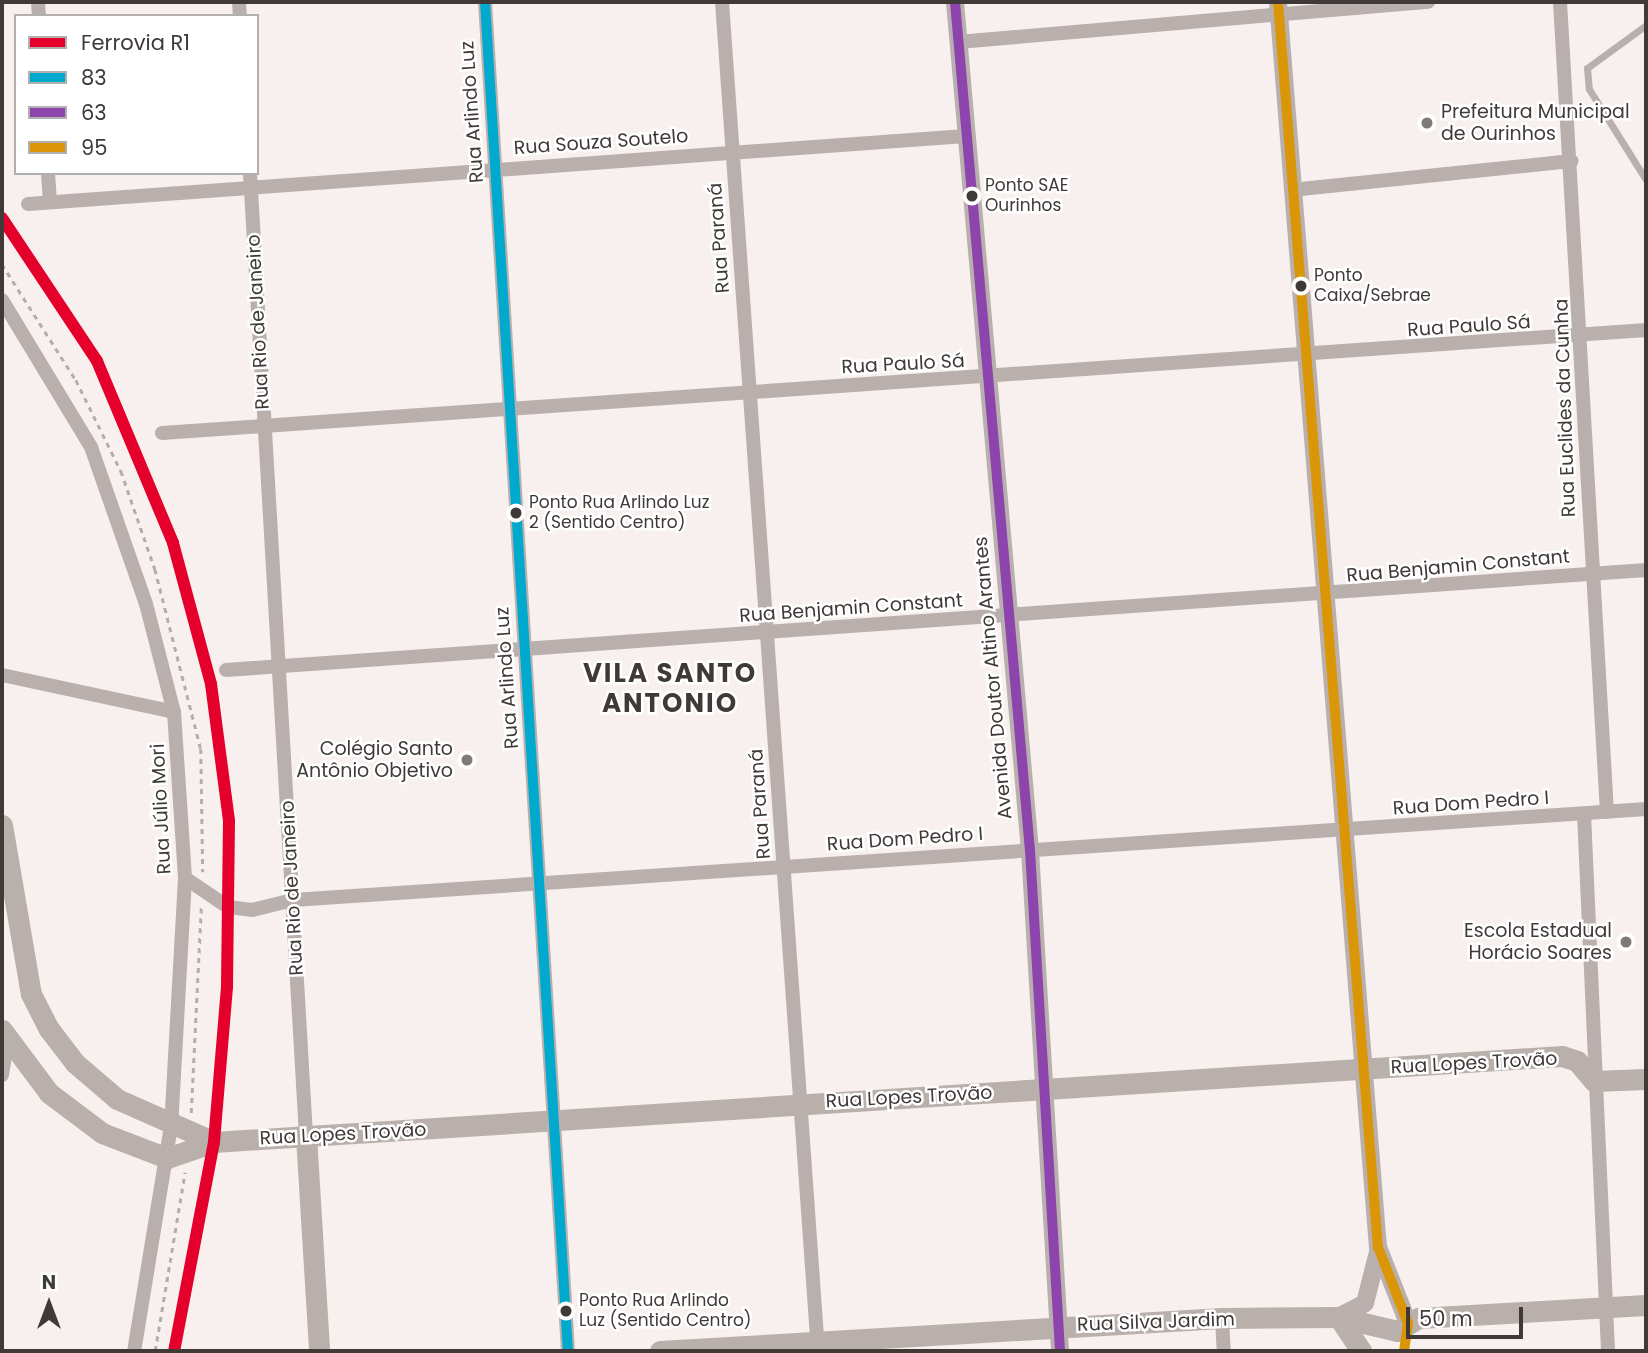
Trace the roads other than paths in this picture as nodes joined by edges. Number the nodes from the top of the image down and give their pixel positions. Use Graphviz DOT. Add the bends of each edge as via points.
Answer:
graph roads {
  1 [pos="485,2"];
  2 [pos="722,2"];
  3 [pos="955,2"];
  4 [pos="1428,2"];
  5 [pos="1560,2"];
  6 [pos="1278,8"];
  7 [pos="1646,25"];
  8 [pos="958,42"];
  9 [pos="967,136"];
  10 [pos="732,152"];
  11 [pos="1572,161"];
  12 [pos="495,169"];
  13 [pos="48,175"];
  14 [pos="250,180"];
  15 [pos="1646,180"];
  16 [pos="1291,190"];
  17 [pos="50,202"];
  18 [pos="28,204"];
  19 [pos="2,300"];
  20 [pos="7,317"];
  21 [pos="1646,330"];
  22 [pos="1584,337"];
  23 [pos="1304,357"];
  24 [pos="988,379"];
  25 [pos="750,393"];
  26 [pos="510,407"];
  27 [pos="263,428"];
  28 [pos="162,433"];
  29 [pos="1646,570"];
  30 [pos="1590,574"];
  31 [pos="1324,597"];
  32 [pos="1009,617"];
  33 [pos="767,633"];
  34 [pos="525,649"];
  35 [pos="278,665"];
  36 [pos="226,670"];
  37 [pos="2,676"];
  38 [pos="174,712"];
  39 [pos="1646,809"];
  40 [pos="1607,812"];
  41 [pos="1584,814"];
  42 [pos="2,825"];
  43 [pos="1343,831"];
  44 [pos="1030,850"];
  45 [pos="783,867"];
  46 [pos="184,878"];
  47 [pos="539,883"];
  48 [pos="293,900"];
  49 [pos="4,1037"];
  50 [pos="1363,1069"];
  51 [pos="2,1075"];
  52 [pos="1646,1079"];
  53 [pos="1594,1081"];
  54 [pos="1044,1089"];
  55 [pos="800,1104"];
  56 [pos="554,1122"];
  57 [pos="306,1136"];
  58 [pos="183,1137"];
  59 [pos="167,1158"];
  60 [pos="1378,1247"];
  61 [pos="1646,1306"];
  62 [pos="1605,1308"];
  63 [pos="1338,1317"];
  64 [pos="1222,1318"];
  65 [pos="1408,1323"];
  66 [pos="1059,1325"];
  67 [pos="817,1346"];
  68 [pos="134,1351"];
  69 [pos="319,1351"];
  70 [pos="568,1351"];
  71 [pos="660,1351"];
  72 [pos="1060,1351"];
  73 [pos="1224,1351"];
  74 [pos="1362,1351"];
  75 [pos="1404,1351"];
  76 [pos="1608,1351"];
  1 -- 12 [label="street, Rua Arlindo Luz"];
  2 -- 10 [label="street, Rua Paraná"];
  3 -- 8 [label="street, Avenida Doutor Altino Arantes"];
  4 -- 6 [label="street"];
  5 -- 11 [label="street, Rua Euclides da Cunha"];
  6 -- 8 [label="street"];
  6 -- 16 [label="street"];
  7 -- 15 [label="lane" via="1587,68 1589,89"];
  8 -- 9 [label="street, Avenida Doutor Altino Arantes"];
  9 -- 10 [label="street, Rua Souza Soutelo"];
  9 -- 24 [label="street, Avenida Doutor Altino Arantes"];
  10 -- 12 [label="street, Rua Souza Soutelo"];
  10 -- 25 [label="street, Rua Paraná"];
  11 -- 16 [label="street"];
  11 -- 22 [label="street, Rua Euclides da Cunha"];
  12 -- 14 [label="street, Rua Souza Soutelo"];
  12 -- 26 [label="street, Rua Arlindo Luz"];
  13 -- 17 [label="street"];
  14 -- 17 [label="street, Rua Souza Soutelo"];
  14 -- 27 [label="street, Rua Rio de Janeiro"];
  16 -- 23 [label="street"];
  17 -- 18 [label="street, Rua Souza Soutelo"];
  19 -- 20 [label="street, Rua Júlio Mori"];
  20 -- 38 [label="street, Rua Júlio Mori" via="91,447 146,604"];
  21 -- 22 [label="street, Rua Paulo Sá"];
  22 -- 23 [label="street, Rua Paulo Sá"];
  22 -- 30 [label="street, Rua Euclides da Cunha"];
  23 -- 24 [label="street, Rua Paulo Sá"];
  23 -- 31 [label="street"];
  24 -- 25 [label="street, Rua Paulo Sá"];
  24 -- 32 [label="street, Avenida Doutor Altino Arantes"];
  25 -- 26 [label="street, Rua Paulo Sá"];
  25 -- 33 [label="street, Rua Paraná"];
  26 -- 27 [label="street, Rua Paulo Sá"];
  26 -- 34 [label="street, Rua Arlindo Luz"];
  27 -- 28 [label="street, Rua Paulo Sá"];
  27 -- 35 [label="street, Rua Rio de Janeiro"];
  29 -- 30 [label="street, Rua Benjamin Constant"];
  30 -- 31 [label="street, Rua Benjamin Constant"];
  30 -- 40 [label="street, Rua Euclides da Cunha"];
  31 -- 32 [label="street, Rua Benjamin Constant"];
  31 -- 43 [label="street"];
  32 -- 33 [label="street, Rua Benjamin Constant"];
  32 -- 44 [label="street, Avenida Doutor Altino Arantes"];
  33 -- 34 [label="street, Rua Benjamin Constant"];
  33 -- 45 [label="street, Rua Paraná"];
  34 -- 35 [label="street, Rua Benjamin Constant"];
  34 -- 47 [label="street, Rua Arlindo Luz"];
  35 -- 36 [label="street, Rua Benjamin Constant"];
  35 -- 48 [label="street, Rua Rio de Janeiro"];
  37 -- 38 [label="street"];
  38 -- 46 [label="street, Rua Júlio Mori"];
  39 -- 40 [label="street, Rua Dom Pedro I"];
  40 -- 41 [label="street, Rua Dom Pedro I"];
  41 -- 43 [label="street, Rua Dom Pedro I"];
  41 -- 53 [label="street"];
  42 -- 58 [label="main road" via="31,994 49,1029 75,1063 117,1099"];
  43 -- 44 [label="street, Rua Dom Pedro I"];
  43 -- 50 [label="street"];
  44 -- 45 [label="street, Rua Dom Pedro I"];
  44 -- 54 [label="street, Avenida Doutor Altino Arantes"];
  45 -- 47 [label="street, Rua Dom Pedro I"];
  45 -- 55 [label="street, Rua Paraná"];
  46 -- 48 [label="street, Rua Dom Pedro I" via="228,907 252,910"];
  46 -- 58 [label="street, Rua Júlio Mori"];
  47 -- 48 [label="street, Rua Dom Pedro I"];
  47 -- 56 [label="street, Rua Arlindo Luz"];
  48 -- 57 [label="street, Rua Rio de Janeiro"];
  49 -- 51 [label="street"];
  49 -- 59 [label="main road" via="49,1093 102,1133"];
  50 -- 53 [label="main road, Rua Lopes Trovão" via="1562,1056 1577,1061"];
  50 -- 54 [label="main road, Rua Lopes Trovão"];
  50 -- 60 [label="street"];
  52 -- 53 [label="main road"];
  53 -- 62 [label="street"];
  54 -- 55 [label="main road, Rua Lopes Trovão"];
  54 -- 66 [label="street, Avenida Doutor Altino Arantes"];
  55 -- 56 [label="main road, Rua Lopes Trovão"];
  55 -- 67 [label="street, Rua Paraná"];
  56 -- 57 [label="main road, Rua Lopes Trovão"];
  56 -- 70 [label="street, Rua Arlindo Luz"];
  57 -- 58 [label="main road, Rua Lopes Trovão" via="214,1142"];
  57 -- 69 [label="main road, Rua Rio de Janeiro"];
  58 -- 59 [label="main road"];
  59 -- 68 [label="street"];
  60 -- 63 [label="street" via="1375,1286 1366,1303"];
  60 -- 65 [label="street"];
  61 -- 62 [label="main road, Rua Silva Jardim"];
  62 -- 65 [label="main road, Rua Silva Jardim"];
  62 -- 76 [label="street"];
  63 -- 64 [label="main road, Rua Silva Jardim"];
  63 -- 65 [label="main road, Rua Silva Jardim" via="1378,1331 1397,1331"];
  63 -- 74 [label="main road"];
  64 -- 66 [label="main road, Rua Silva Jardim"];
  64 -- 73 [label="street"];
  65 -- 75 [label="main road"];
  66 -- 67 [label="main road, Rua Silva Jardim"];
  66 -- 72 [label="street, Avenida Doutor Altino Arantes"];
  67 -- 71 [label="main road, Rua Silva Jardim"];
}
